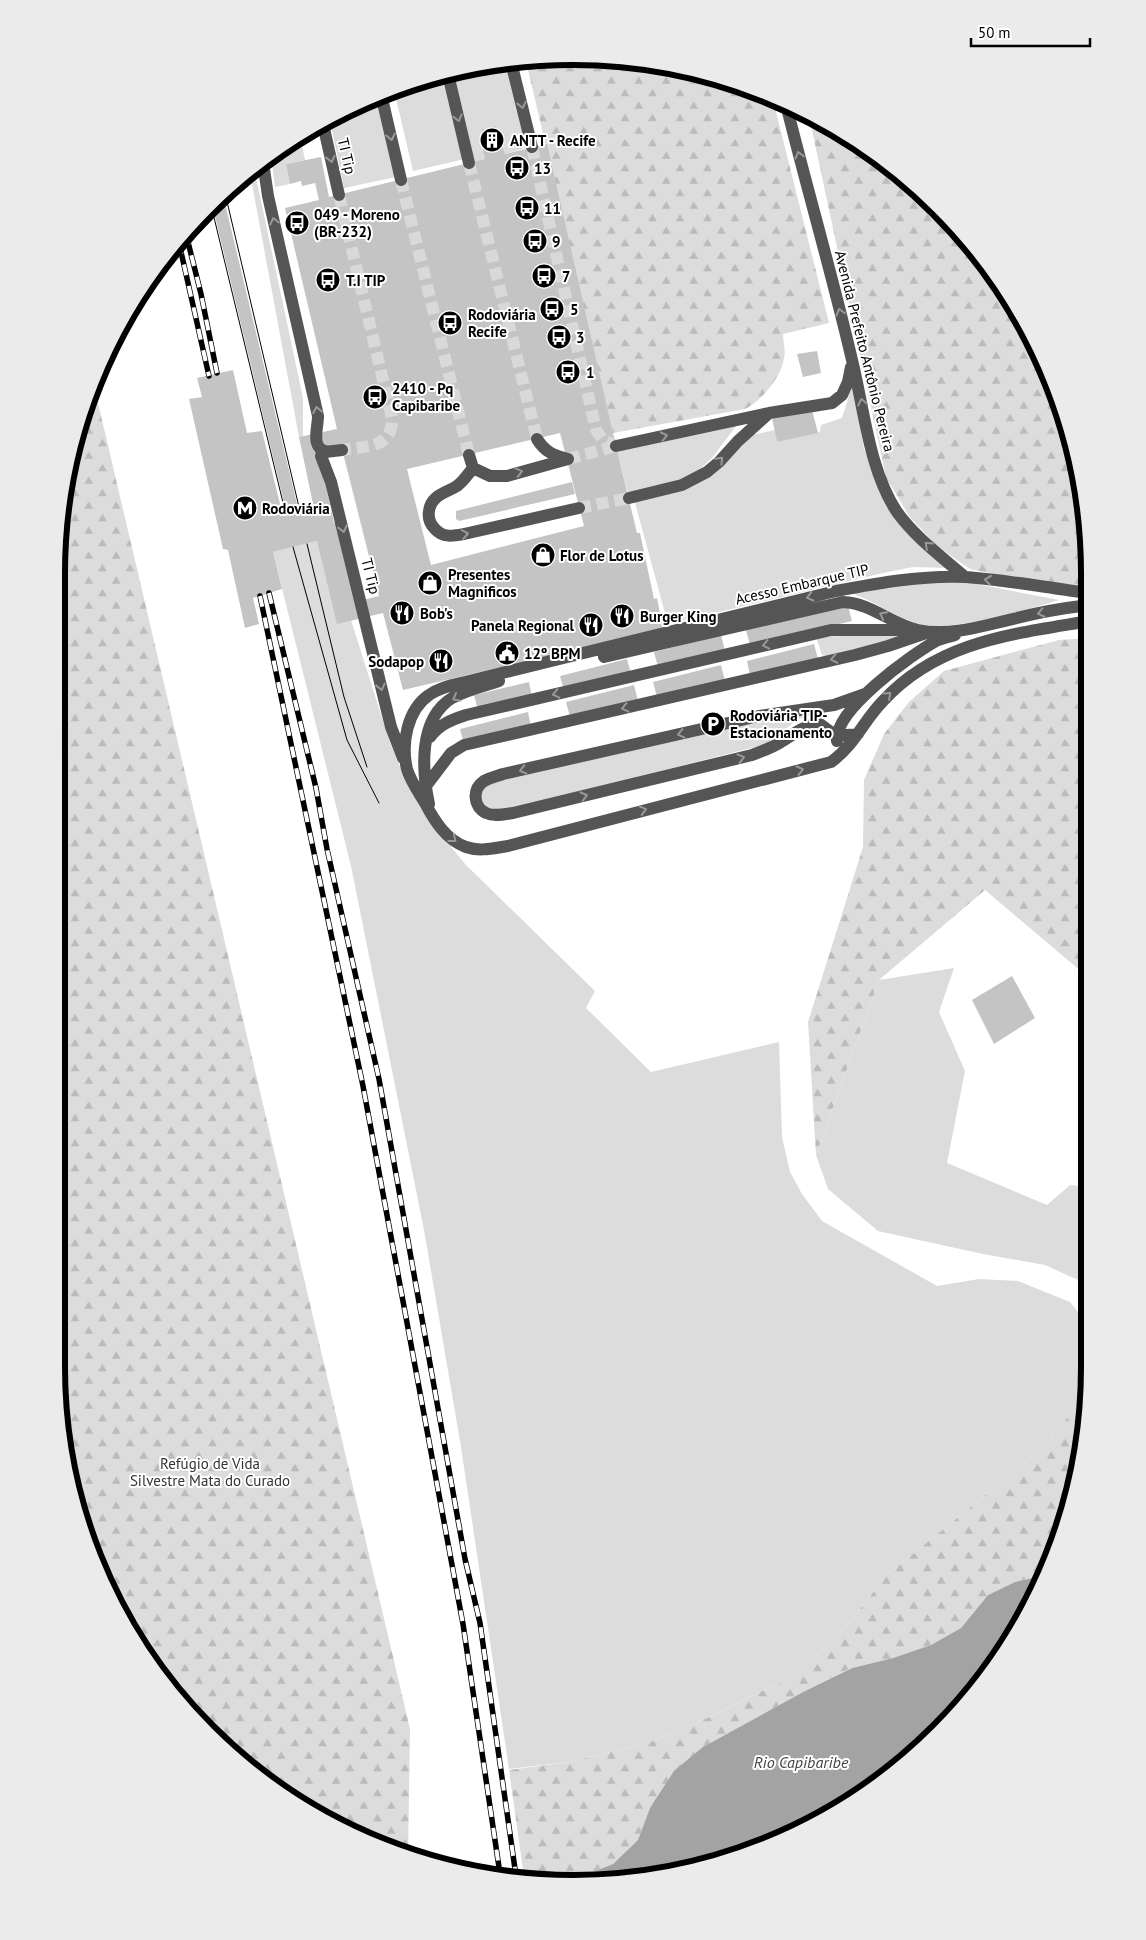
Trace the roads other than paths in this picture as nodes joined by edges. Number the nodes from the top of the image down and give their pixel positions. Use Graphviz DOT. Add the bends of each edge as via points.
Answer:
graph roads {
  1 [pos="513,68"];
  2 [pos="450,80"];
  3 [pos="383,102"];
  4 [pos="791,114"];
  5 [pos="324,130"];
  6 [pos="532,148"];
  7 [pos="469,163"];
  8 [pos="264,170"];
  9 [pos="402,180"];
  10 [pos="340,195"];
  11 [pos="852,359"];
  12 [pos="769,413"];
  13 [pos="537,439"];
  14 [pos="616,446"];
  15 [pos="342,450"];
  16 [pos="327,452"];
  17 [pos="470,455"];
  18 [pos="473,468"];
  19 [pos="629,498"];
  20 [pos="579,508"];
  21 [pos="965,577"];
  22 [pos="1081,592"];
  23 [pos="1081,606"];
  24 [pos="1081,622"];
  25 [pos="972,629"];
  26 [pos="918,630"];
  27 [pos="931,631"];
  28 [pos="865,694"];
  29 [pos="858,734"];
  30 [pos="836,736"];
  31 [pos="425,743"];
  32 [pos="840,756"];
  33 [pos="408,770"];
  34 [pos="426,786"];
  35 [pos="431,815"];
  1 -- 6 [label="street, one-way"];
  2 -- 7 [label="street, one-way"];
  3 -- 9 [label="street, one-way"];
  11 -- 4 [label="street, Avenida Prefeito Antônio Pereira, one-way"];
  5 -- 10 [label="street, TI Tip, one-way"];
  16 -- 8 [label="street, TI Tip, one-way" via="316,444 318,416"];
  11 -- 12 [label="street" via="842,395 832,402"];
  21 -- 11 [label="street, Avenida Prefeito Antônio Pereira, one-way" via="909,526 885,490 874,458"];
  14 -- 12 [label="street, one-way"];
  19 -- 12 [label="street, one-way" via="682,485 707,472"];
  18 -- 13 [label="street, one-way" via="482,474 507,476 568,459 552,455"];
  15 -- 16 [label="street"];
  16 -- 33 [label="street, TI Tip, one-way" via="322,455 322,461 331,482 391,727"];
  17 -- 18 [label="street"];
  18 -- 20 [label="street, one-way" via="458,486 438,496 430,507 430,521 442,534 464,534"];
  22 -- 21 [label="street, Acesso Embarque TIP, one-way"];
  21 -- 33 [label="street, Acesso Embarque TIP, one-way" via="916,579 826,593 441,688 424,699 413,713 407,730"];
  23 -- 25 [label="street, one-way"];
  29 -- 24 [label="street, one-way" via="882,701 928,663 1000,636"];
  25 -- 27 [label="street"];
  25 -- 28 [label="street" via="938,640 910,657"];
  26 -- 27 [label="street"];
  26 -- 31 [label="street, one-way" via="831,630 466,715 446,722"];
  26 -- 31 [label="street, one-way" via="861,604 831,604 503,680 470,691 451,699 438,711"];
  27 -- 34 [label="street, one-way" via="863,653 464,745 451,753"];
  28 -- 30 [label="street" via="843,721"];
  28 -- 30 [label="street, one-way" via="834,705 759,716 503,774 484,781 477,789 475,799 486,814 513,813 752,755 812,724 820,724"];
  29 -- 30 [label="street"];
  29 -- 32 [label="street"];
  30 -- 32 [label="street"];
  31 -- 34 [label="street"];
  35 -- 32 [label="street, TI Tip, one-way" via="453,840 467,848 483,850 819,766"];
  33 -- 35 [label="street, TI Tip"];
  34 -- 35 [label="street"];
}
